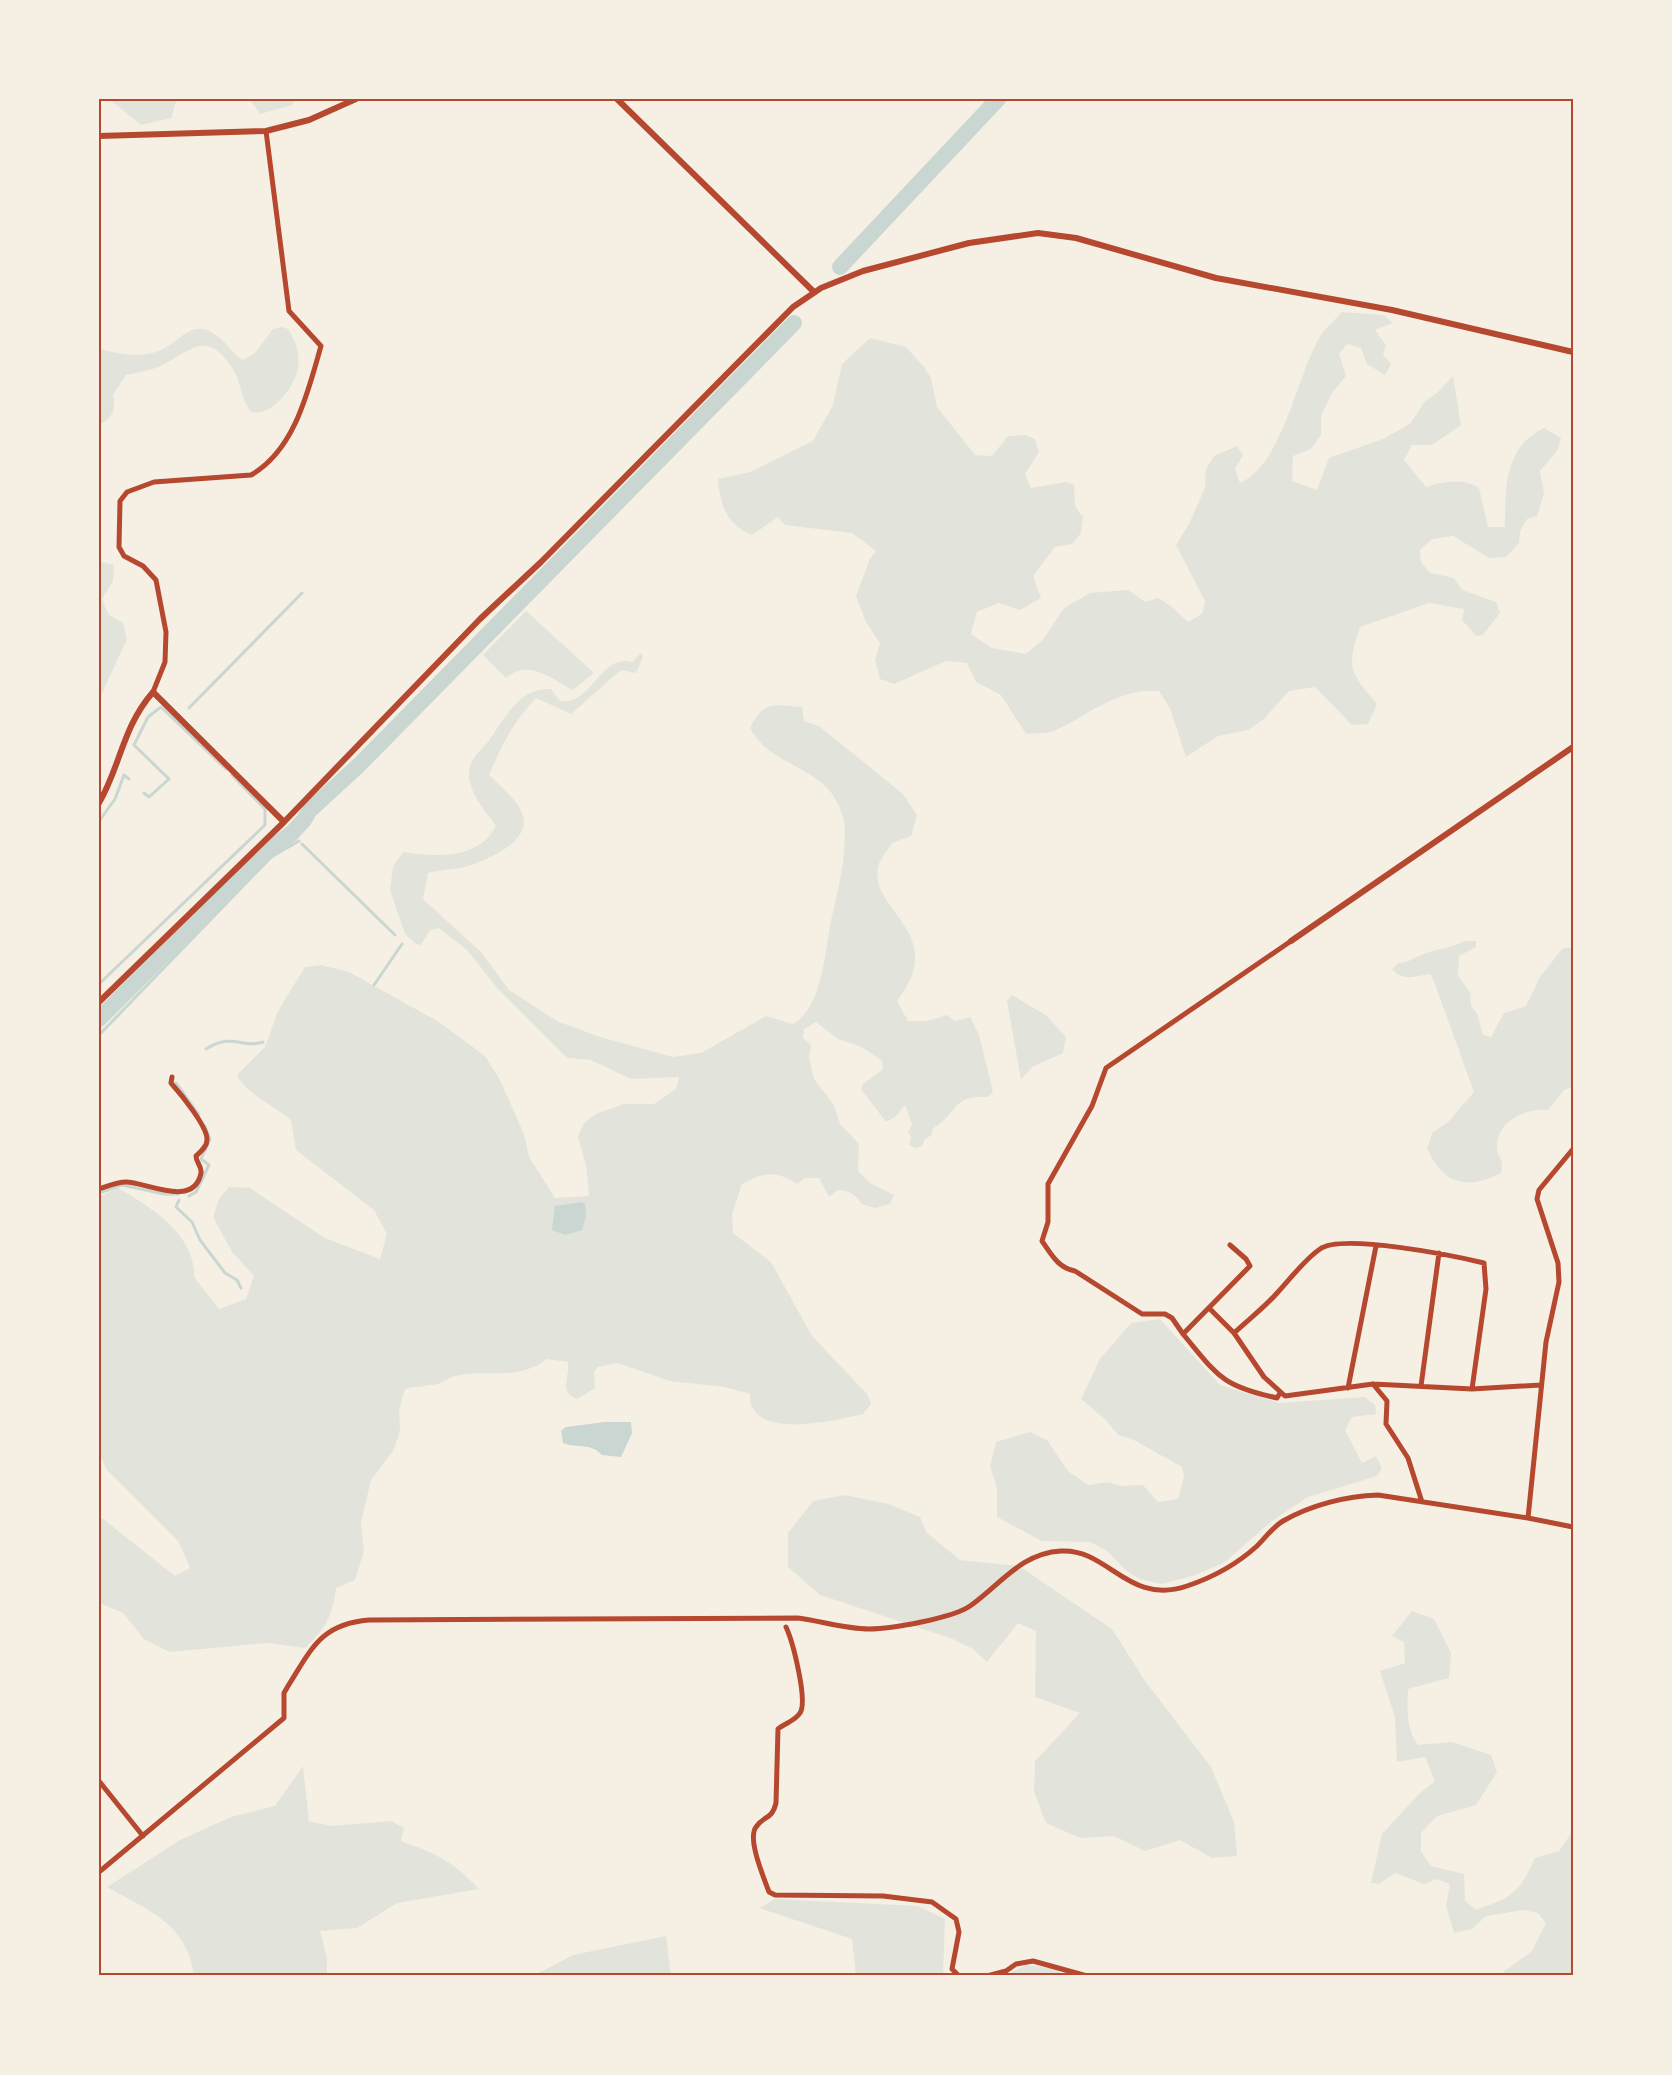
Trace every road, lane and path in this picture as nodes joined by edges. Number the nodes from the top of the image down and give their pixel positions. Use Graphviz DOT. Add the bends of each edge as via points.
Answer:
graph roads {
  1 [pos="356,99"];
  2 [pos="617,99"];
  3 [pos="266,131"];
  4 [pos="99,136"];
  5 [pos="814,292"];
  6 [pos="1573,352"];
  7 [pos="153,692"];
  8 [pos="1573,747"];
  9 [pos="99,803"];
  10 [pos="284,822"];
  11 [pos="1291,941"];
  12 [pos="99,1002"];
  13 [pos="172,1077"];
  14 [pos="1573,1149"];
  15 [pos="99,1189"];
  16 [pos="1230,1245"];
  17 [pos="1376,1246"];
  18 [pos="1439,1253"];
  19 [pos="1209,1308"];
  20 [pos="1234,1332"];
  21 [pos="1183,1334"];
  22 [pos="1373,1384"];
  23 [pos="1541,1385"];
  24 [pos="1421,1386"];
  25 [pos="1348,1388"];
  26 [pos="1472,1389"];
  27 [pos="1280,1393"];
  28 [pos="1422,1502"];
  29 [pos="1528,1518"];
  30 [pos="1573,1527"];
  31 [pos="786,1627"];
  32 [pos="99,1781"];
  33 [pos="143,1836"];
  34 [pos="99,1872"];
  35 [pos="959,1976"];
  36 [pos="987,1976"];
  37 [pos="1087,1976"];
  1 -- 3 [label="street" via="309,120"];
  2 -- 5 [label="street"];
  3 -- 4 [label="street"];
  3 -- 7 [label="street" via="289,310 321,346 298,419 264,468 250,475 154,482 127,492 120,501 118,547 156,580 166,632 165,662"];
  5 -- 6 [label="street" via="863,271 949,248 1038,233 1076,238 1216,278 1392,310"];
  5 -- 10 [label="street" via="793,307 480,619"];
  7 -- 9 [label="street" via="133,718"];
  7 -- 10 [label="street"];
  8 -- 11 [label="street"];
  10 -- 12 [label="street"];
  11 -- 21 [label="street" via="1106,1068 1092,1106 1048,1184 1048,1222 1042,1241 1052,1256 1064,1269 1074,1271 1142,1314 1165,1314 1172,1318"];
  13 -- 15 [label="street" via="171,1083 206,1134 205,1146 196,1156 201,1169 197,1182 172,1192 125,1182"];
  14 -- 23 [label="street" via="1539,1190 1537,1198 1558,1263 1559,1282"];
  16 -- 19 [label="street" via="1250,1266"];
  17 -- 18 [label="street"];
  17 -- 20 [label="street" via="1330,1243 1319,1249"];
  17 -- 25 [label="street"];
  18 -- 24 [label="street"];
  18 -- 26 [label="street" via="1484,1263 1486,1289"];
  19 -- 20 [label="street"];
  19 -- 21 [label="street"];
  20 -- 27 [label="street" via="1264,1377"];
  21 -- 27 [label="street" via="1220,1379 1259,1394 1277,1398"];
  22 -- 24 [label="street"];
  22 -- 25 [label="street"];
  22 -- 28 [label="street" via="1387,1401 1386,1424 1408,1458"];
  23 -- 26 [label="street"];
  23 -- 29 [label="street"];
  24 -- 26 [label="street"];
  25 -- 27 [label="street" via="1285,1396"];
  28 -- 29 [label="street"];
  28 -- 33 [label="street" via="1378,1495 1353,1496 1300,1513 1281,1522 1230,1568 1172,1590 1138,1586 1078,1552 1041,1553 1011,1570 969,1607 943,1617 870,1629 798,1618 369,1620 340,1624 322,1636 288,1686 284,1718"];
  29 -- 30 [label="street"];
  31 -- 35 [label="street" via="796,1654 802,1711 778,1729 776,1803 773,1814 755,1828 753,1835 769,1892 932,1902 956,1919 959,1932 952,1970"];
  32 -- 33 [label="street"];
  33 -- 34 [label="street"];
  36 -- 37 [label="street" via="1033,1961"];
}
